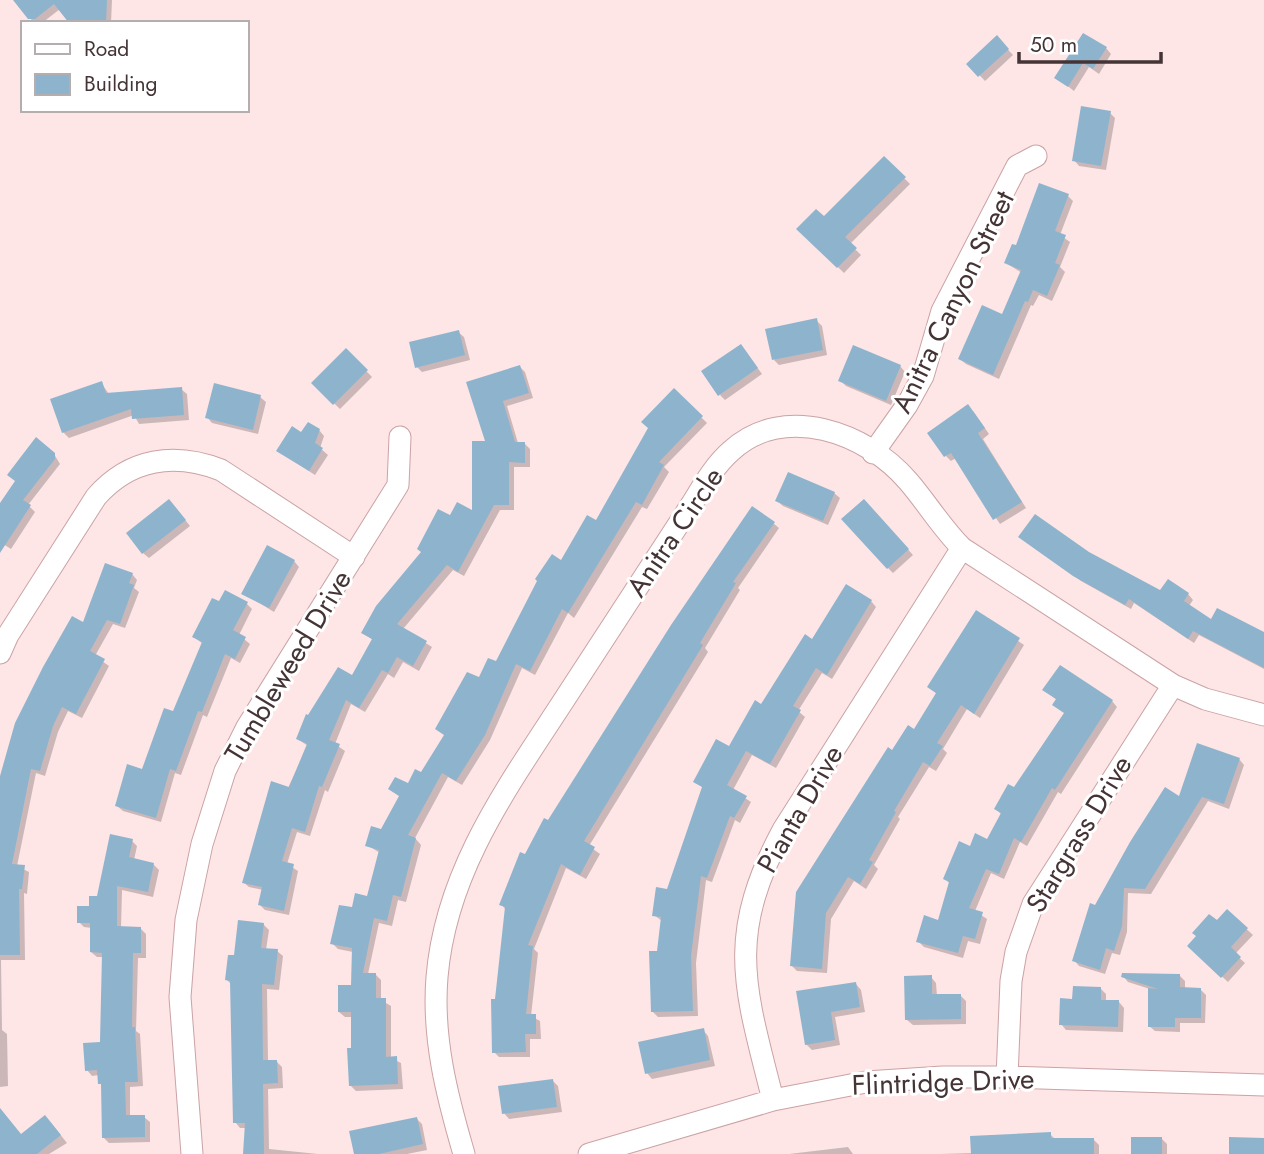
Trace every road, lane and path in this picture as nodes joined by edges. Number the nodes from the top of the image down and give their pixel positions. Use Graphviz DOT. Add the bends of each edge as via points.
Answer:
graph roads {
  1 [pos="1036,156"];
  2 [pos="400,437"];
  3 [pos="873,453"];
  4 [pos="962,548"];
  5 [pos="354,557"];
  6 [pos="0,653"];
  7 [pos="1173,685"];
  8 [pos="1264,715"];
  9 [pos="1007,1077"];
  10 [pos="1264,1085"];
  11 [pos="773,1100"];
  12 [pos="192,1154"];
  13 [pos="464,1154"];
  14 [pos="589,1154"];
  1 -- 3 [label="street, Anitra Canyon Street" via="1017,166 942,311 923,376"];
  2 -- 5 [label="street, Tumbleweed Drive" via="398,485"];
  3 -- 4 [label="street, Anitra Circle" via="908,480"];
  3 -- 13 [label="street, Anitra Circle" via="834,431 793,426 752,437 733,449 700,491 498,802 458,879 437,977 438,1046"];
  4 -- 7 [label="street, Anitra Circle"];
  4 -- 11 [label="street, Pianta Drive" via="783,830 752,898 746,933 747,996"];
  5 -- 6 [label="street" via="222,470 174,458 150,462 109,482 96,497"];
  5 -- 12 [label="street, Tumbleweed Drive" via="247,727 225,771 202,844 186,920 180,997"];
  7 -- 8 [label="street, Anitra Circle"];
  7 -- 9 [label="street, Stargrass Drive" via="1033,904 1011,981"];
  9 -- 10 [label="street, Flintridge Drive"];
  9 -- 11 [label="street, Flintridge Drive" via="866,1082"];
  11 -- 14 [label="street, Flintridge Drive"];
}
